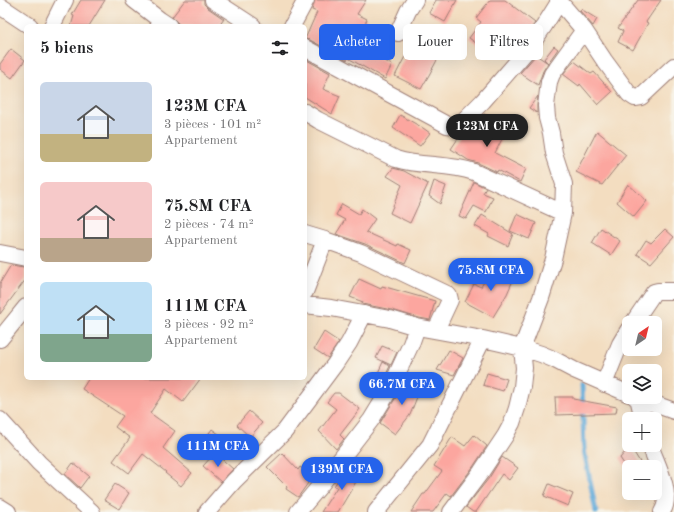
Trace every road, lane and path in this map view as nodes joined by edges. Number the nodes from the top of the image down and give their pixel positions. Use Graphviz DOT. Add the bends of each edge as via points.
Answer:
graph roads {
  1 [pos="65,0"];
  2 [pos="134,0"];
  3 [pos="213,0"];
  4 [pos="306,0"];
  5 [pos="415,0"];
  6 [pos="559,1"];
  7 [pos="0,6"];
  8 [pos="27,24"];
  9 [pos="53,24"];
  10 [pos="166,24"];
  11 [pos="250,24"];
  12 [pos="293,24"];
  13 [pos="584,30"];
  14 [pos="398,33"];
  15 [pos="307,49"];
  16 [pos="674,66"];
  17 [pos="307,113"];
  18 [pos="563,214"];
  19 [pos="307,235"];
  20 [pos="325,240"];
  21 [pos="0,253"];
  22 [pos="24,258"];
  23 [pos="307,287"];
  24 [pos="674,291"];
  25 [pos="307,305"];
  26 [pos="24,309"];
  27 [pos="364,314"];
  28 [pos="638,316"];
  29 [pos="417,327"];
  30 [pos="436,330"];
  31 [pos="0,339"];
  32 [pos="483,339"];
  33 [pos="622,341"];
  34 [pos="522,348"];
  35 [pos="604,384"];
  36 [pos="622,392"];
  37 [pos="654,404"];
  38 [pos="674,411"];
  39 [pos="0,420"];
  40 [pos="653,452"];
  41 [pos="0,507"];
  42 [pos="8,512"];
  43 [pos="92,512"];
  44 [pos="207,512"];
  45 [pos="298,512"];
  46 [pos="376,512"];
  47 [pos="451,512"];
  48 [pos="662,512"];
  1 -- 9 [label="street"];
  2 -- 10 [label="street"];
  3 -- 11 [label="street"];
  4 -- 12 [label="street"];
  5 -- 14 [label="street"];
  6 -- 13 [label="street"];
  6 -- 15 [label="street" via="528,48 483,101 455,126 447,126"];
  7 -- 8 [label="street"];
  13 -- 16 [label="street" via="629,94 635,98 641,97"];
  13 -- 18 [label="street" via="552,74 547,95 547,118 564,184"];
  17 -- 18 [label="street" via="396,159 417,164 464,168"];
  18 -- 34 [label="street" via="543,292"];
  19 -- 20 [label="street"];
  20 -- 23 [label="street"];
  20 -- 30 [label="street" via="361,253 447,294 450,300"];
  21 -- 22 [label="street"];
  24 -- 28 [label="street" via="654,292"];
  25 -- 27 [label="street"];
  26 -- 31 [label="street"];
  27 -- 29 [label="street"];
  27 -- 44 [label="street" via="335,364 285,431 234,481"];
  29 -- 30 [label="street"];
  29 -- 45 [label="street" via="390,389 371,420"];
  30 -- 32 [label="street"];
  32 -- 34 [label="street"];
  32 -- 46 [label="street" via="430,445"];
  33 -- 35 [label="street"];
  34 -- 35 [label="street" via="541,354"];
  34 -- 47 [label="street" via="522,387 512,423 481,472"];
  35 -- 36 [label="street"];
  37 -- 38 [label="street"];
  39 -- 43 [label="street" via="39,463"];
  40 -- 48 [label="street" via="667,496"];
  41 -- 42 [label="street"];
}
